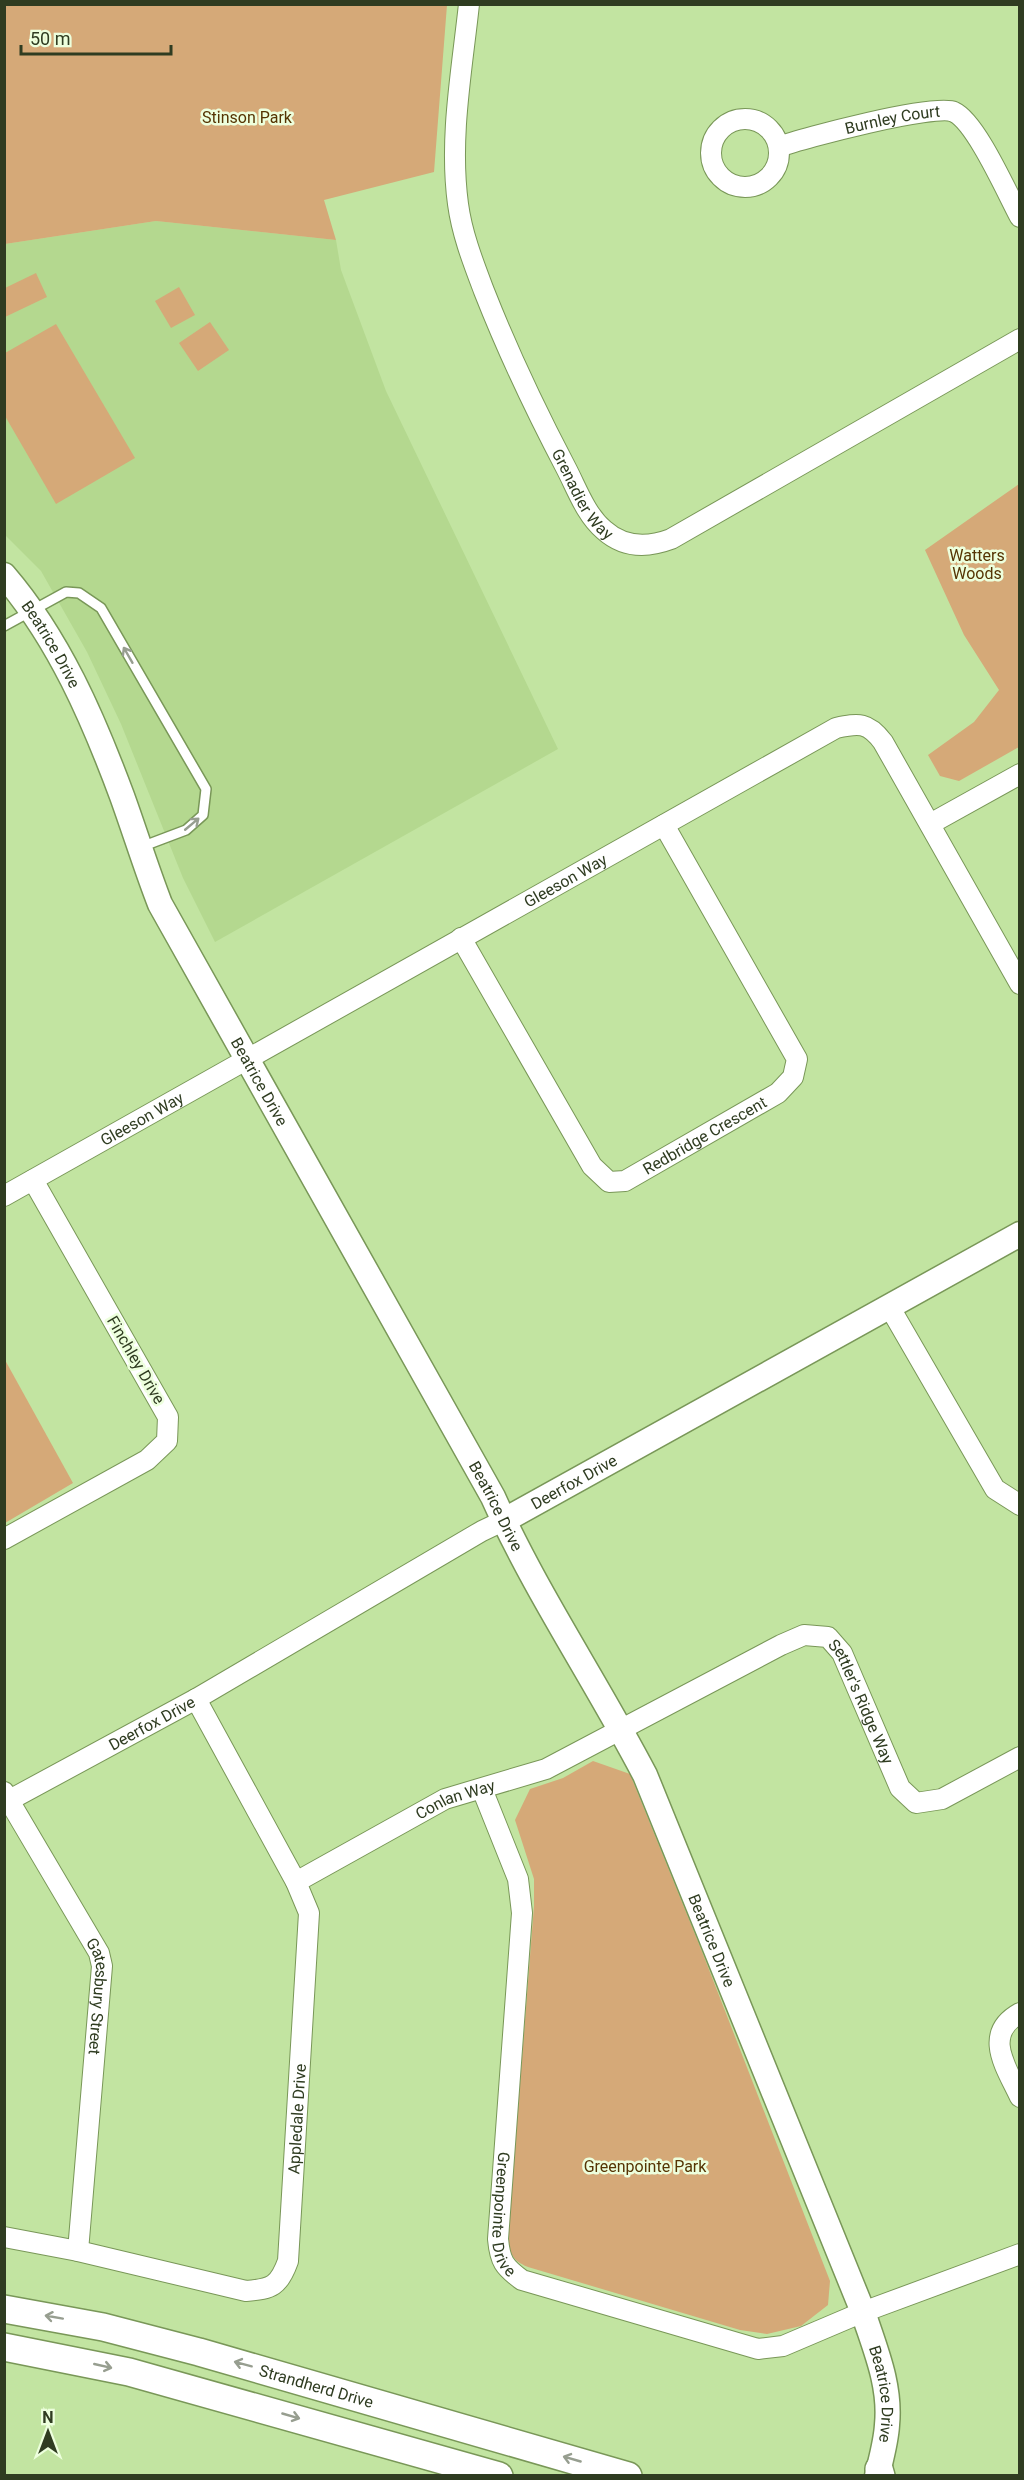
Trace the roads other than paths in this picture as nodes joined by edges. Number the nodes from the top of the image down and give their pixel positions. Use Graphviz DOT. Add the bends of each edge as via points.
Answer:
graph roads {
  1 [pos="469,4"];
  2 [pos="779,147"];
  3 [pos="1020,216"];
  4 [pos="1020,339"];
  5 [pos="4,575"];
  6 [pos="32,611"];
  7 [pos="4,626"];
  8 [pos="1020,774"];
  9 [pos="930,824"];
  10 [pos="664,825"];
  11 [pos="139,848"];
  12 [pos="461,938"];
  13 [pos="1020,984"];
  14 [pos="248,1060"];
  15 [pos="33,1180"];
  16 [pos="4,1196"];
  17 [pos="1020,1234"];
  18 [pos="889,1306"];
  19 [pos="1020,1505"];
  20 [pos="503,1521"];
  21 [pos="4,1539"];
  22 [pos="196,1699"];
  23 [pos="621,1728"];
  24 [pos="1020,1757"];
  25 [pos="482,1789"];
  26 [pos="6,1798"];
  27 [pos="296,1882"];
  28 [pos="1020,2013"];
  29 [pos="1020,2097"];
  30 [pos="4,2237"];
  31 [pos="78,2251"];
  32 [pos="1020,2254"];
  33 [pos="4,2309"];
  34 [pos="863,2312"];
  35 [pos="4,2347"];
  36 [pos="879,2473"];
  37 [pos="499,2475"];
  38 [pos="628,2475"];
  1 -- 4 [label="street, Grenadier Way" via="456,110 457,192 462,230 501,336 542,422 593,519 614,538 642,546 671,539"];
  2 -- 3 [label="street, Burnley Court" via="931,110 954,111 975,132"];
  5 -- 6 [label="street, Beatrice Drive"];
  6 -- 7 [label="lane"];
  6 -- 11 [label="street, Beatrice Drive" via="89,713"];
  11 -- 6 [label="lane, one-way" via="186,830 203,815 206,789 101,608 79,593 66,592"];
  8 -- 9 [label="street"];
  9 -- 10 [label="street, Gleeson Way" via="883,742 874,730 863,725 836,728"];
  9 -- 13 [label="street, Gleeson Way"];
  10 -- 12 [label="street, Gleeson Way"];
  10 -- 12 [label="street, Redbridge Crescent" via="797,1059 793,1077 778,1093 625,1181 609,1182 592,1166"];
  11 -- 14 [label="street, Beatrice Drive" via="160,904"];
  12 -- 14 [label="street, Gleeson Way"];
  14 -- 15 [label="street, Gleeson Way"];
  14 -- 20 [label="street, Beatrice Drive"];
  15 -- 16 [label="street, Gleeson Way"];
  15 -- 21 [label="street, Finchley Drive" via="168,1417 167,1441 147,1460"];
  17 -- 18 [label="street, Deerfox Drive"];
  18 -- 19 [label="street" via="994,1490"];
  18 -- 20 [label="street, Deerfox Drive"];
  20 -- 22 [label="street, Deerfox Drive"];
  20 -- 23 [label="street, Beatrice Drive"];
  22 -- 26 [label="street, Deerfox Drive"];
  22 -- 27 [label="street, Appledale Drive"];
  23 -- 24 [label="street, Settler's Ridge Way" via="804,1635 828,1637 842,1653 900,1788 916,1803 942,1798"];
  23 -- 25 [label="street, Conlan Way" via="546,1769"];
  23 -- 34 [label="street, Beatrice Drive" via="661,1811"];
  25 -- 27 [label="street, Conlan Way" via="445,1798"];
  25 -- 34 [label="street, Greenpointe Drive" via="518,1879 522,1913 498,2239 502,2264 522,2280 758,2349 783,2346"];
  26 -- 31 [label="street, Gatesbury Street" via="99,1953 102,1966"];
  27 -- 31 [label="street, Appledale Drive" via="309,1913 288,2261 281,2279 266,2289 246,2291"];
  28 -- 29 [label="street" via="1000,2032 1000,2052"];
  30 -- 31 [label="street, Appledale Drive"];
  32 -- 34 [label="street, Greenpointe Drive"];
  38 -- 33 [label="main road, Strandherd Drive, one-way" via="189,2349 103,2327"];
  34 -- 36 [label="street, Beatrice Drive" via="887,2395 887,2426"];
  35 -- 37 [label="main road, one-way" via="129,2372"];
}
